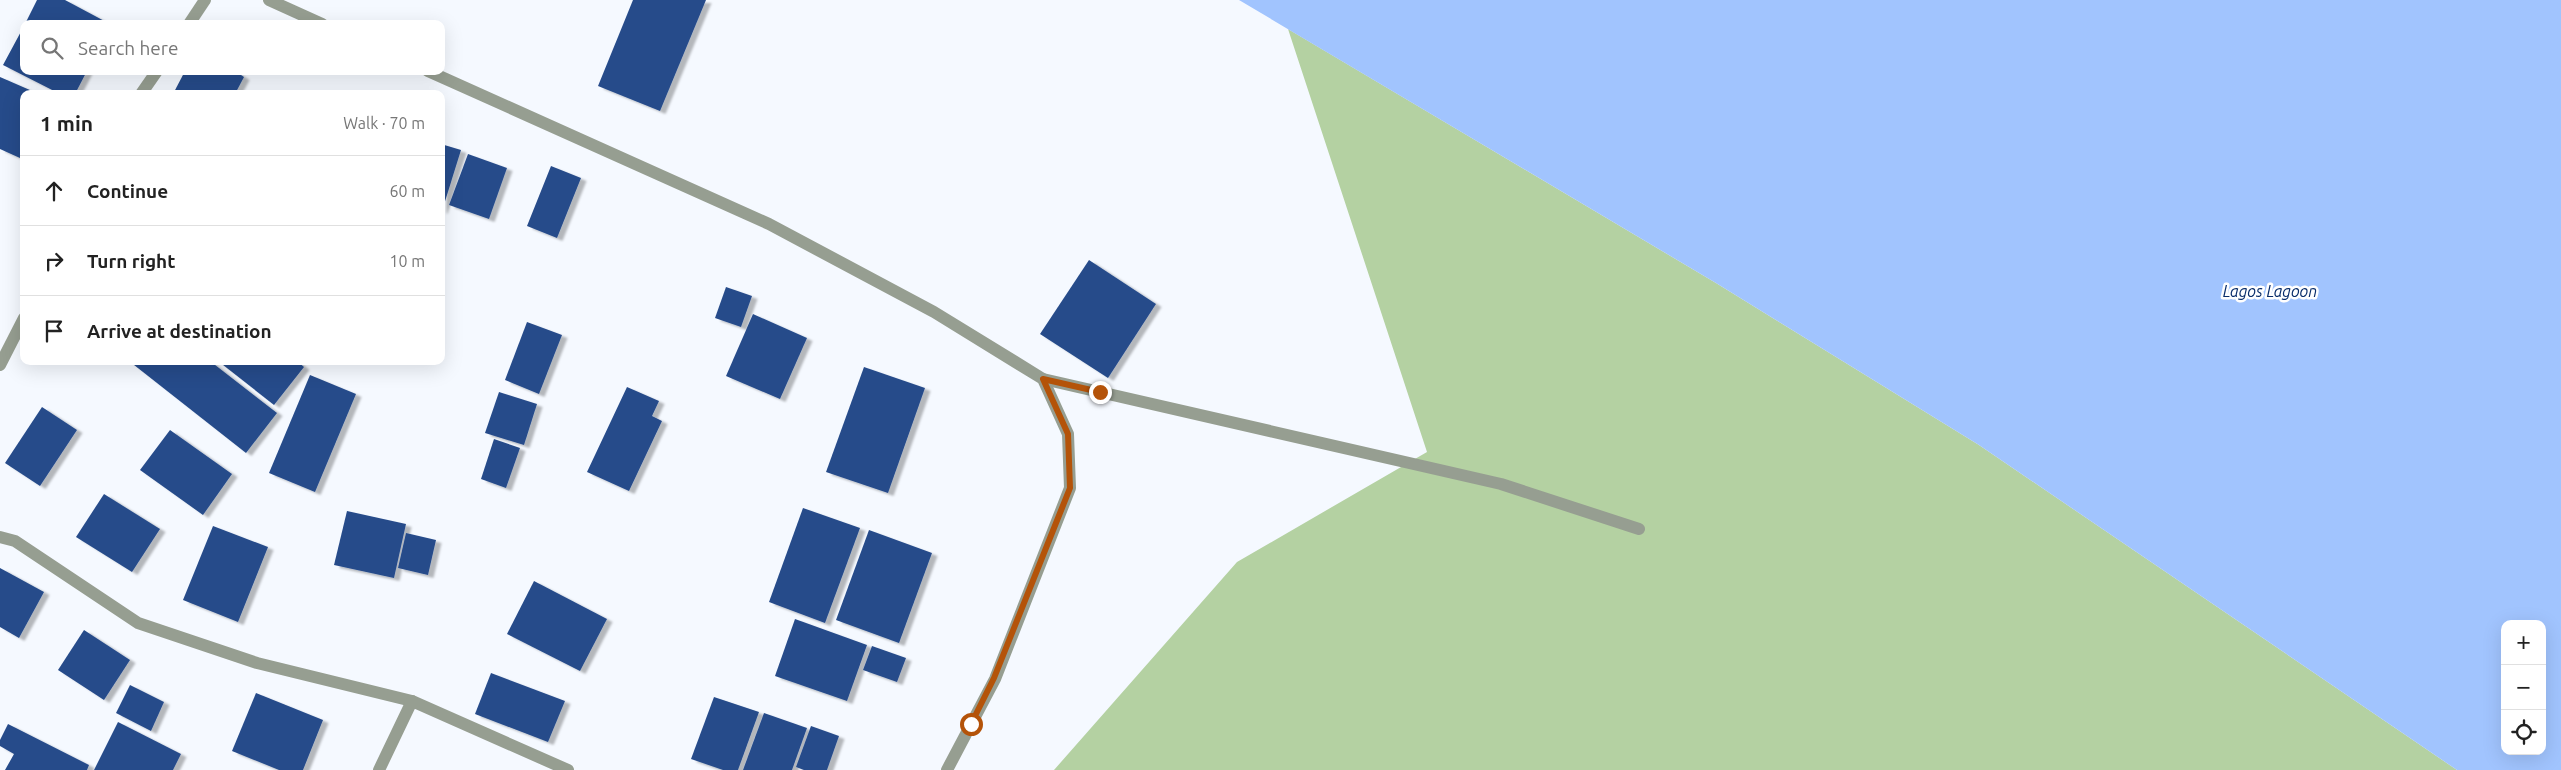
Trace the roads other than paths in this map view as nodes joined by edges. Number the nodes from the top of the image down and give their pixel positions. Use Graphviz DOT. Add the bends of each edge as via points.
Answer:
graph roads {
  1 [pos="206,0"];
  2 [pos="269,0"];
  3 [pos="192,20"];
  4 [pos="313,20"];
  5 [pos="154,75"];
  6 [pos="437,75"];
  7 [pos="144,90"];
  8 [pos="20,326"];
  9 [pos="0,365"];
  10 [pos="1043,379"];
  11 [pos="1639,529"];
  12 [pos="0,536"];
  13 [pos="412,701"];
  14 [pos="380,770"];
  15 [pos="568,770"];
  16 [pos="947,770"];
  1 -- 3 [label="street"];
  2 -- 4 [label="street"];
  5 -- 7 [label="street"];
  6 -- 10 [label="street" via="769,224 934,312"];
  8 -- 9 [label="street"];
  10 -- 11 [label="street" via="1501,484"];
  10 -- 16 [label="street" via="1068,434 1070,488 994,678"];
  12 -- 13 [label="street" via="15,541 138,623 257,663"];
  13 -- 14 [label="street"];
  13 -- 15 [label="street"];
}
